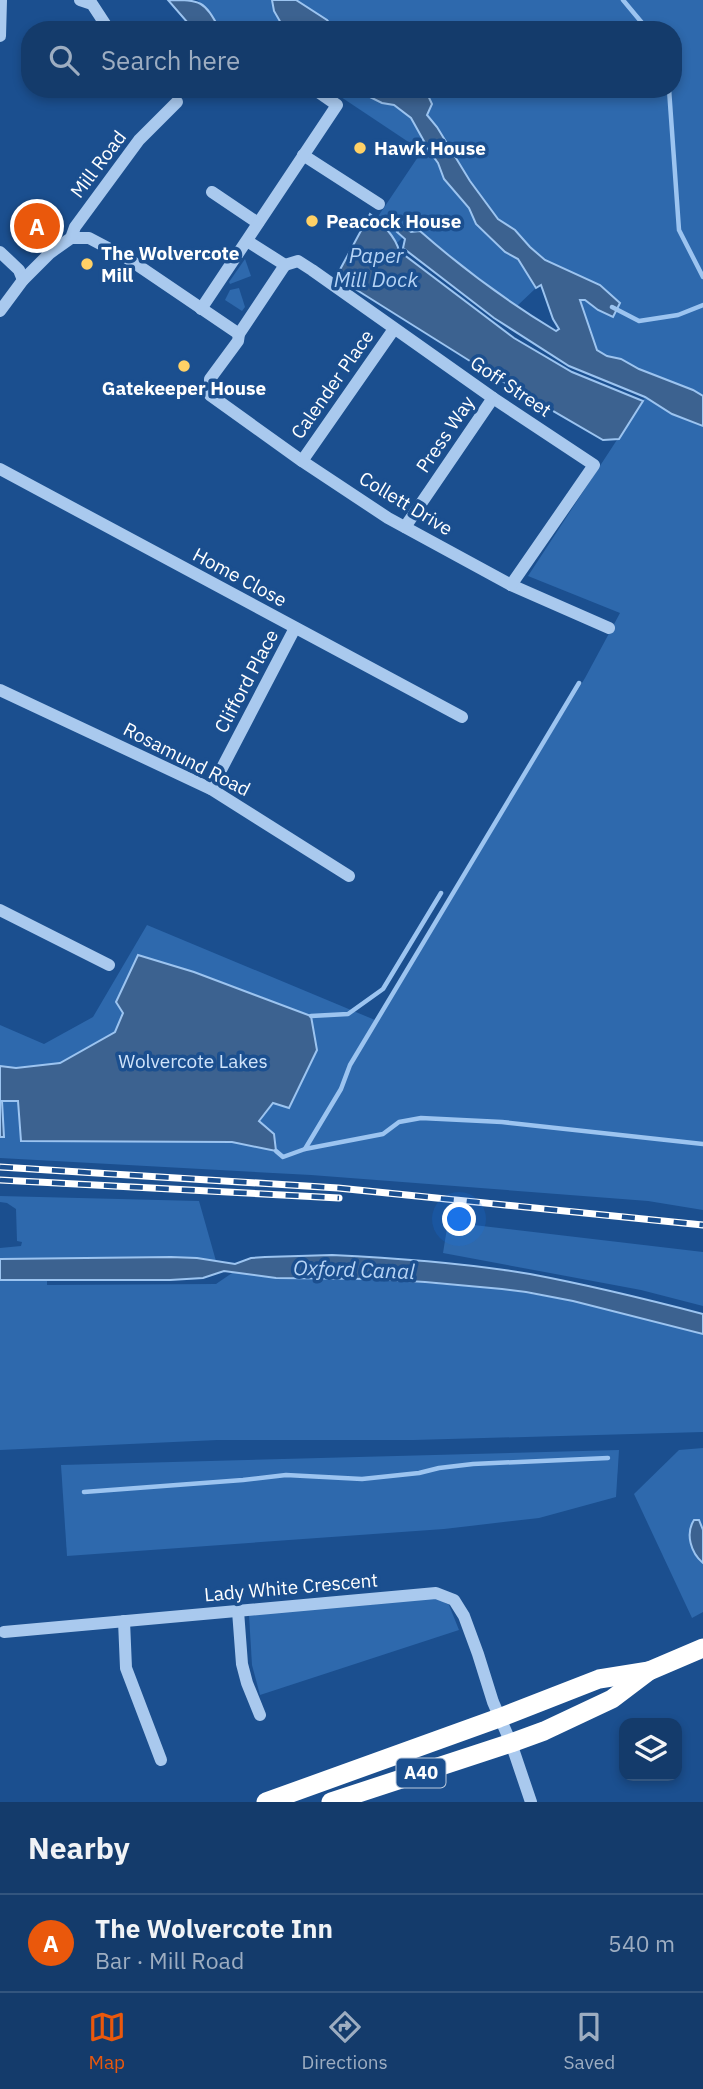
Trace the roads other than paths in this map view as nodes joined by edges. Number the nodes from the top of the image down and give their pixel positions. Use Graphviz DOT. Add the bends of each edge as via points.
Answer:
graph roads {
  1 [pos="1,0"];
  2 [pos="80,0"];
  3 [pos="103,21"];
  4 [pos="0,36"];
  5 [pos="328,98"];
  6 [pos="177,102"];
  7 [pos="303,155"];
  8 [pos="212,192"];
  9 [pos="379,204"];
  10 [pos="258,223"];
  11 [pos="71,238"];
  12 [pos="247,240"];
  13 [pos="0,253"];
  14 [pos="285,265"];
  15 [pos="23,280"];
  16 [pos="201,309"];
  17 [pos="0,311"];
  18 [pos="394,329"];
  19 [pos="239,334"];
  20 [pos="493,398"];
  21 [pos="302,461"];
  22 [pos="0,470"];
  23 [pos="405,527"];
  24 [pos="510,585"];
  25 [pos="295,628"];
  26 [pos="609,628"];
  27 [pos="0,690"];
  28 [pos="461,717"];
  29 [pos="211,789"];
  30 [pos="349,876"];
  31 [pos="0,910"];
  32 [pos="110,965"];
  33 [pos="238,1611"];
  34 [pos="124,1621"];
  35 [pos="4,1632"];
  36 [pos="703,1648"];
  37 [pos="649,1671"];
  38 [pos="260,1715"];
  39 [pos="499,1718"];
  40 [pos="511,1743"];
  41 [pos="161,1760"];
  42 [pos="266,1802"];
  43 [pos="331,1802"];
  44 [pos="531,1802"];
  1 -- 4 [label="street"];
  2 -- 3 [label="street" via="92,4"];
  5 -- 7 [label="street" via="337,104"];
  6 -- 11 [label="street, Mill Road" via="139,140"];
  7 -- 9 [label="street"];
  7 -- 10 [label="street"];
  8 -- 10 [label="street"];
  10 -- 12 [label="street"];
  11 -- 15 [label="street, Mill Road"];
  11 -- 16 [label="street" via="89,238 104,245"];
  12 -- 14 [label="street"];
  12 -- 16 [label="street"];
  13 -- 15 [label="street"];
  14 -- 18 [label="street, Goff Street" via="298,261"];
  14 -- 19 [label="street"];
  15 -- 17 [label="street, Mill Road"];
  16 -- 19 [label="street"];
  18 -- 20 [label="street, Goff Street"];
  18 -- 21 [label="street, Calender Place"];
  19 -- 21 [label="street, Collett Drive" via="210,379 210,395"];
  20 -- 23 [label="street, Press Way"];
  20 -- 24 [label="street, Goff Street" via="594,465"];
  21 -- 23 [label="street, Collett Drive"];
  22 -- 25 [label="street, Home Close"];
  23 -- 24 [label="street, Collett Drive"];
  24 -- 26 [label="street, Collett Drive"];
  25 -- 28 [label="street, Home Close"];
  25 -- 29 [label="street, Clifford Place"];
  27 -- 29 [label="street, Rosamund Road"];
  29 -- 30 [label="street, Rosamund Road"];
  31 -- 32 [label="street"];
  33 -- 34 [label="street, Lady White Crescent"];
  33 -- 38 [label="street" via="242,1664"];
  33 -- 39 [label="street, Lady White Crescent" via="436,1593 454,1600 464,1616"];
  34 -- 35 [label="street, Lady White Crescent"];
  34 -- 41 [label="street" via="126,1668"];
  36 -- 37 [label="highway, A40"];
  37 -- 39 [label="highway, A40" via="599,1679"];
  37 -- 40 [label="highway, A40" via="612,1699"];
  39 -- 40 [label="street, Lady White Crescent"];
  39 -- 42 [label="highway, A40"];
  40 -- 43 [label="highway, A40"];
  40 -- 44 [label="street, Lady White Crescent"];
}
